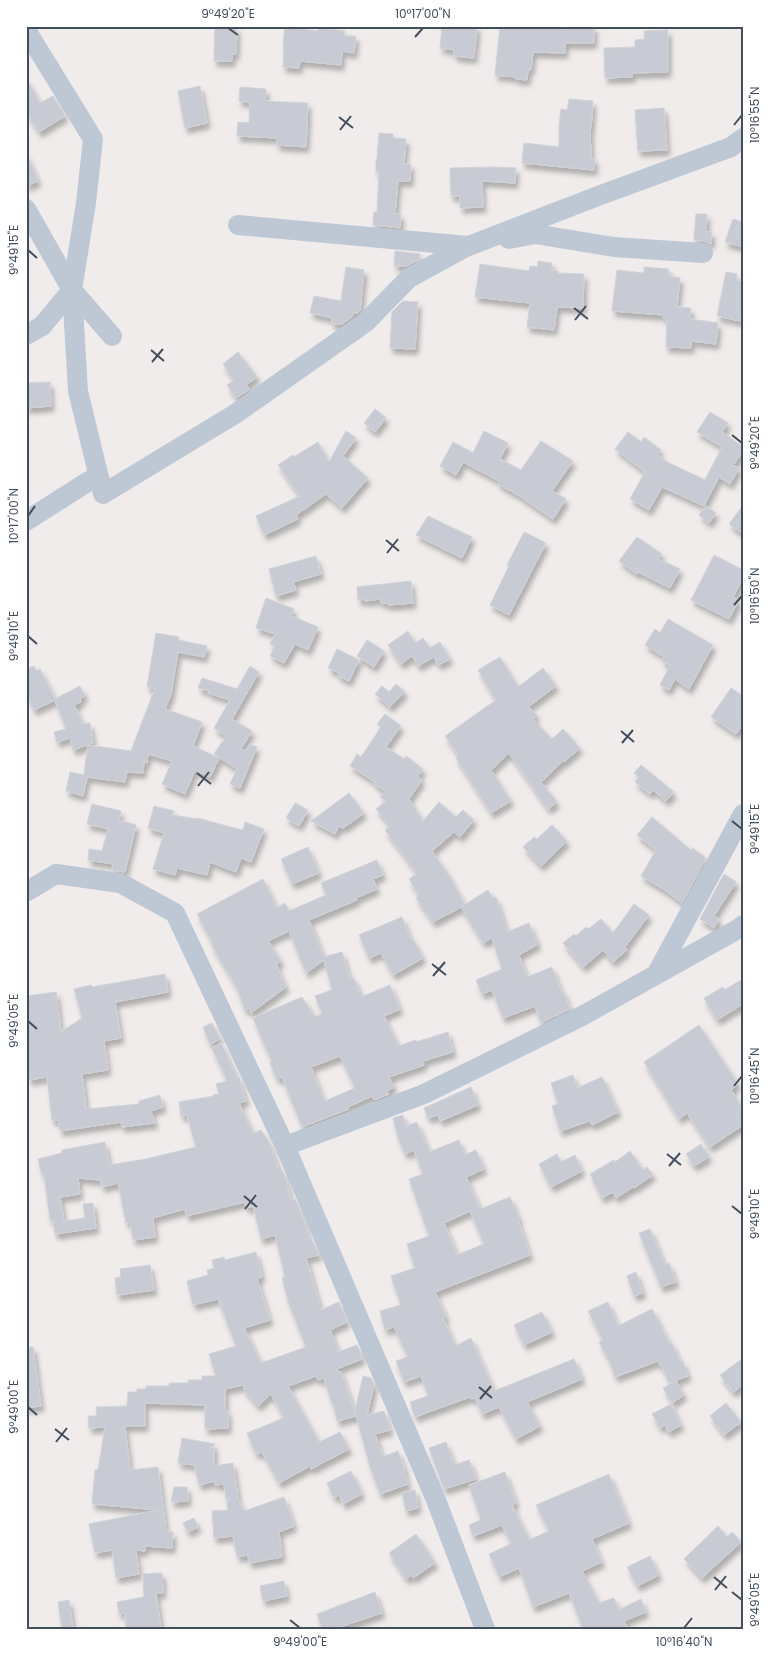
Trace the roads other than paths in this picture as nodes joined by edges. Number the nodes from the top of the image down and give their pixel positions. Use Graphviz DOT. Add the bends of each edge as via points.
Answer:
graph roads {
  1 [pos="26,30"];
  2 [pos="743,138"];
  3 [pos="26,209"];
  4 [pos="238,225"];
  5 [pos="466,247"];
  6 [pos="703,253"];
  7 [pos="72,290"];
  8 [pos="26,334"];
  9 [pos="112,336"];
  10 [pos="98,477"];
  11 [pos="26,521"];
  12 [pos="743,814"];
  13 [pos="26,892"];
  14 [pos="743,925"];
  15 [pos="656,975"];
  16 [pos="285,1146"];
  17 [pos="485,1629"];
  1 -- 7 [label="street" via="93,139"];
  2 -- 5 [label="street" via="731,147"];
  3 -- 7 [label="street"];
  4 -- 5 [label="street"];
  5 -- 6 [label="street" via="535,234 614,247"];
  5 -- 10 [label="street" via="408,278 366,322 235,414 102,494"];
  7 -- 8 [label="street" via="42,326"];
  7 -- 9 [label="street"];
  7 -- 10 [label="street" via="78,390"];
  10 -- 11 [label="street"];
  12 -- 15 [label="street"];
  13 -- 16 [label="street" via="56,874 120,883 175,913"];
  14 -- 15 [label="street"];
  15 -- 16 [label="street" via="582,1016 424,1094"];
  16 -- 17 [label="street" via="436,1500"];
}
